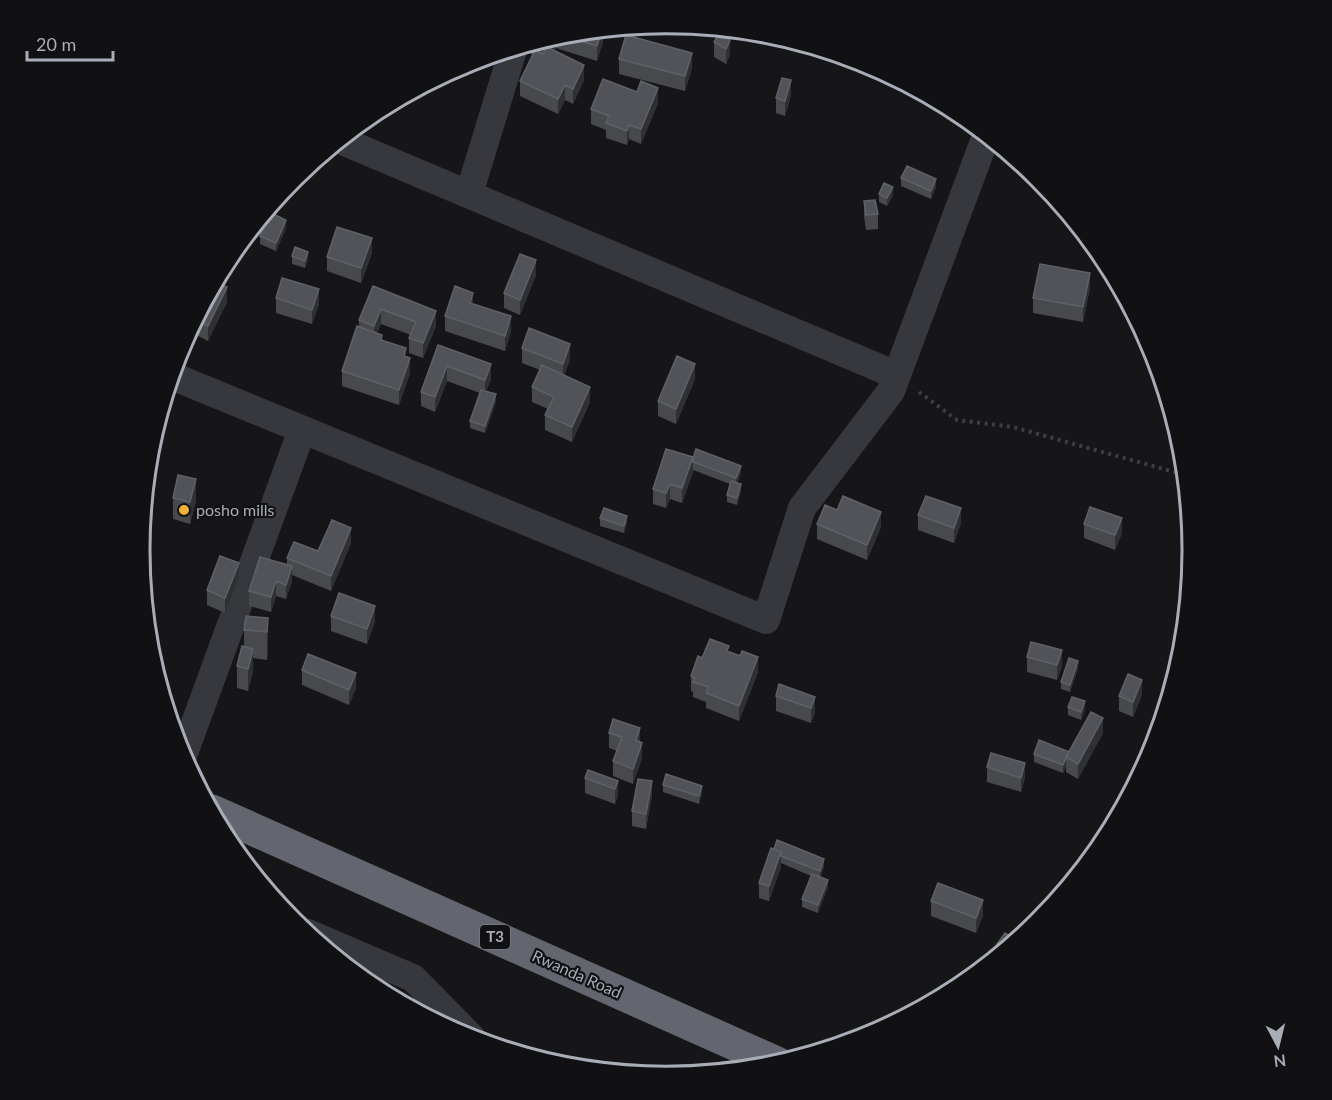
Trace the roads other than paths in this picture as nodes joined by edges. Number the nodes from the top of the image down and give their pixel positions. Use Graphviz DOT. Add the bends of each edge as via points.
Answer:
graph roads {
  1 [pos="510,59"];
  2 [pos="349,144"];
  3 [pos="983,144"];
  4 [pos="469,194"];
  5 [pos="897,375"];
  6 [pos="180,379"];
  7 [pos="302,430"];
  8 [pos="188,742"];
  9 [pos="225,817"];
  10 [pos="333,944"];
  11 [pos="453,1019"];
  12 [pos="763,1057"];
  1 -- 4 [label="street"];
  2 -- 4 [label="street"];
  3 -- 5 [label="street"];
  4 -- 5 [label="street"];
  5 -- 7 [label="street" via="891,390 802,508 766,620"];
  6 -- 7 [label="street"];
  7 -- 8 [label="street"];
  9 -- 12 [label="highway, Rwanda Road / T3"];
  10 -- 11 [label="street" via="413,978"];
}
